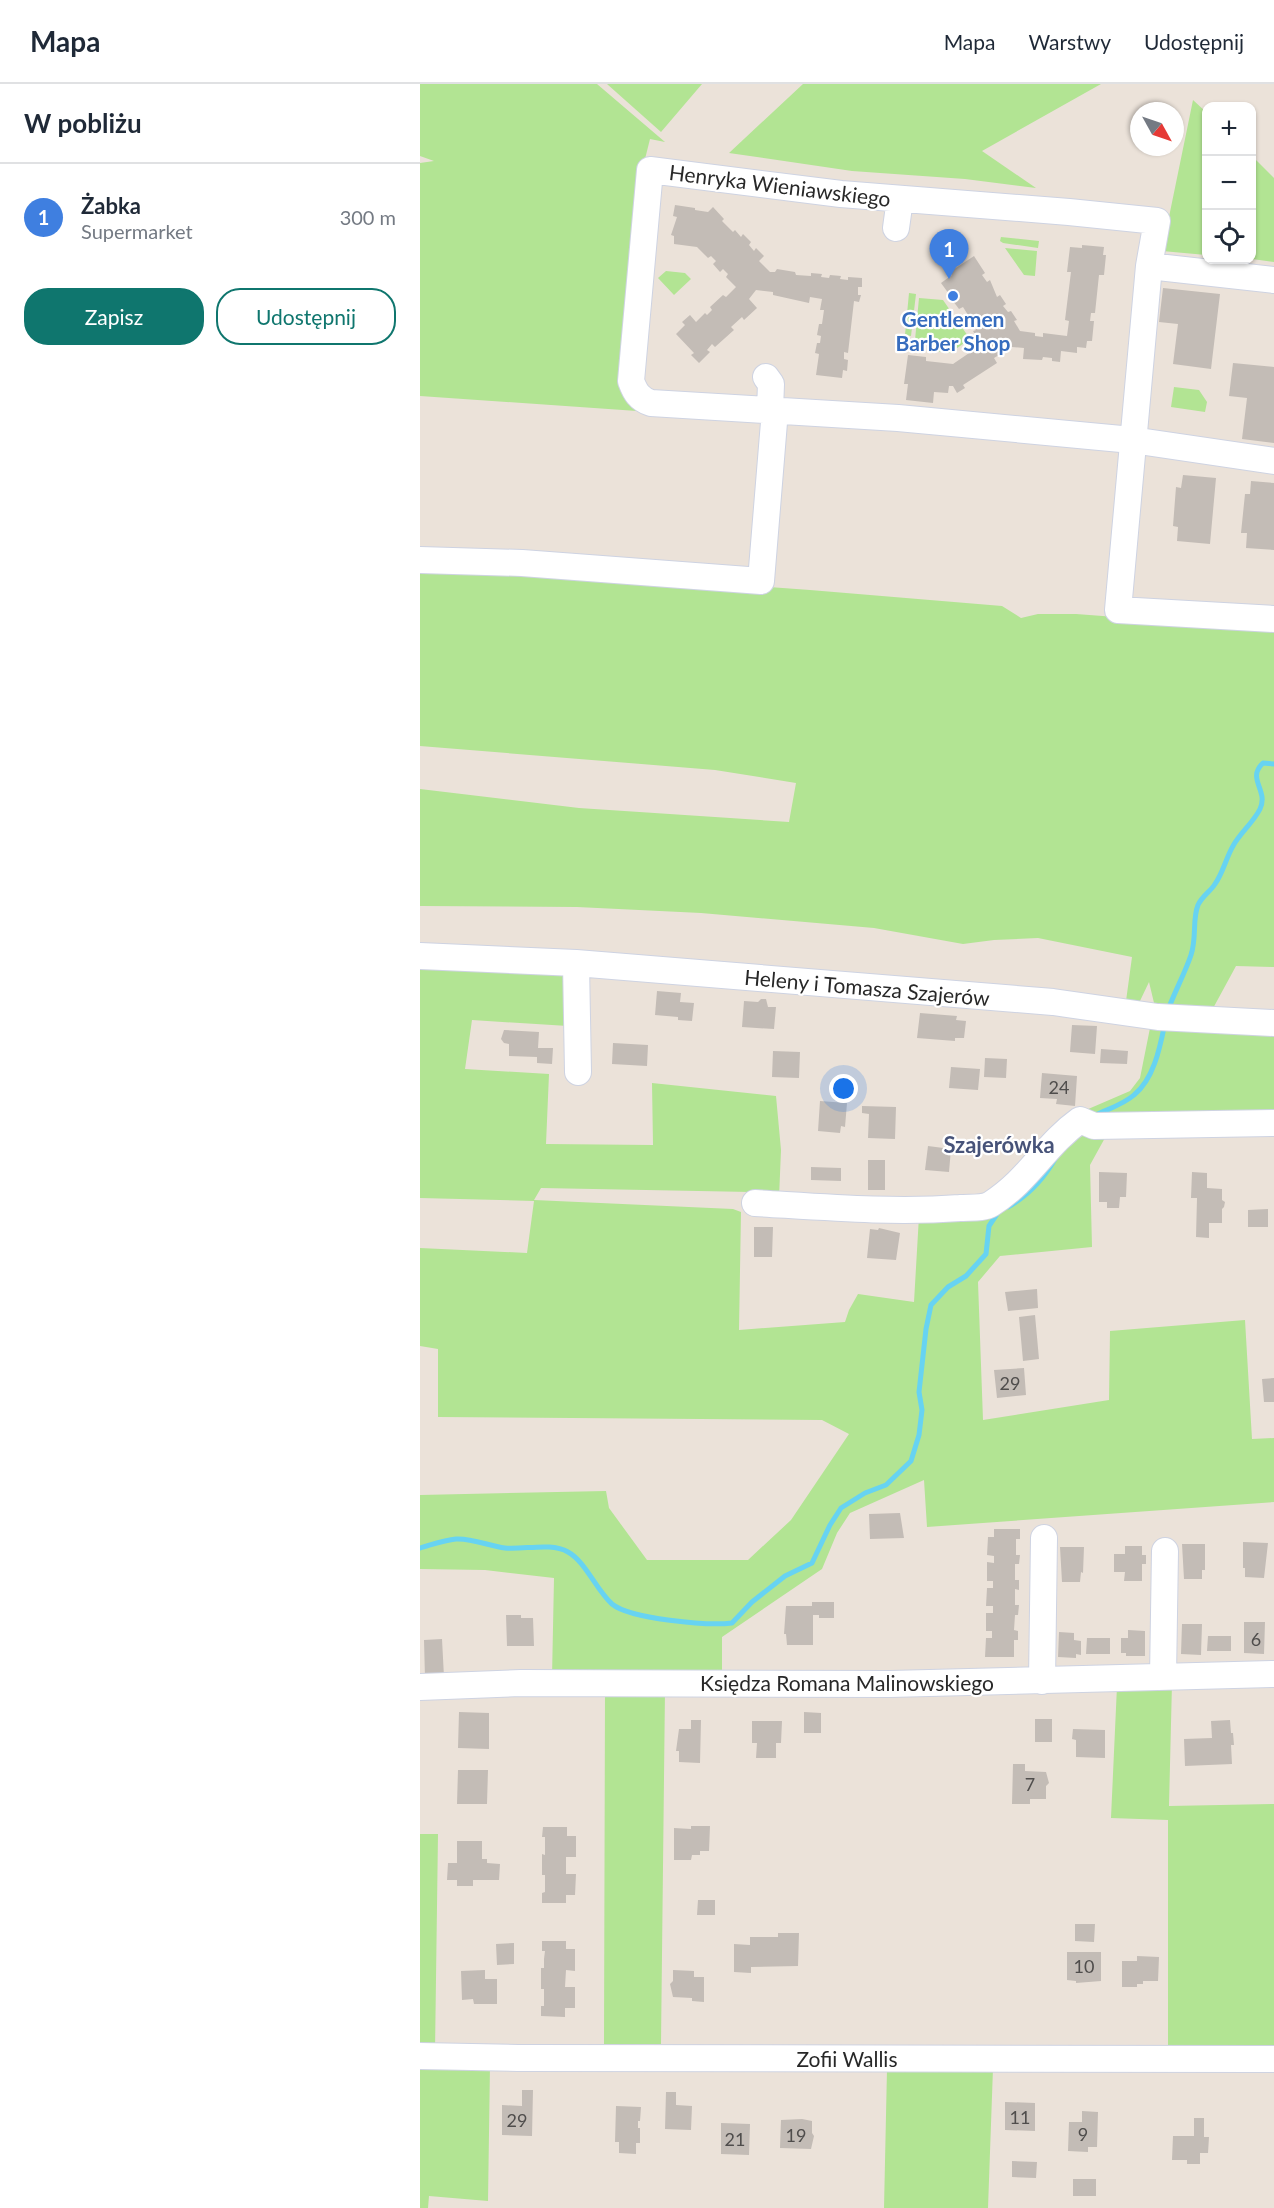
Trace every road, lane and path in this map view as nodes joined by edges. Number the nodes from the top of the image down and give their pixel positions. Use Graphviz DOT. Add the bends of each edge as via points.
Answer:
graph roads {
  1 [pos="900,199"];
  2 [pos="896,228"];
  3 [pos="1149,266"];
  4 [pos="1274,280"];
  5 [pos="766,377"];
  6 [pos="772,410"];
  7 [pos="1132,440"];
  8 [pos="1274,461"];
  9 [pos="420,560"];
  10 [pos="1274,619"];
  11 [pos="420,956"];
  12 [pos="576,963"];
  13 [pos="1274,1023"];
  14 [pos="578,1072"];
  15 [pos="1274,1123"];
  16 [pos="755,1203"];
  17 [pos="1044,1538"];
  18 [pos="1165,1551"];
  19 [pos="1274,1674"];
  20 [pos="1163,1677"];
  21 [pos="1041,1681"];
  22 [pos="420,1687"];
  23 [pos="420,2056"];
  24 [pos="1274,2059"];
  1 -- 2 [label="street"];
  1 -- 3 [label="street, Henryka Wieniawskiego" via="1157,221"];
  1 -- 6 [label="street, Henryka Wieniawskiego" via="650,170 631,372 633,388 651,403"];
  3 -- 4 [label="street"];
  3 -- 7 [label="street, Henryka Wieniawskiego" via="1134,315 1126,392"];
  5 -- 6 [label="street" via="771,384"];
  6 -- 7 [label="street, Henryka Wieniawskiego"];
  6 -- 9 [label="street" via="761,581 522,563"];
  7 -- 8 [label="street, Henryka Wieniawskiego"];
  7 -- 10 [label="street, Henryka Wieniawskiego" via="1118,610"];
  11 -- 12 [label="street, Heleny i Tomasza Szajerów"];
  12 -- 13 [label="street, Heleny i Tomasza Szajerów" via="1053,1002 1158,1017"];
  12 -- 14 [label="street"];
  15 -- 16 [label="street" via="1094,1126 1080,1120 1059,1137 1012,1190 988,1206 897,1210"];
  17 -- 21 [label="street"];
  18 -- 20 [label="street"];
  19 -- 20 [label="street, Księdza Romana Malinowskiego"];
  20 -- 21 [label="street, Księdza Romana Malinowskiego"];
  21 -- 22 [label="street, Księdza Romana Malinowskiego" via="521,1683"];
  23 -- 24 [label="street, Zofii Wallis"];
}
